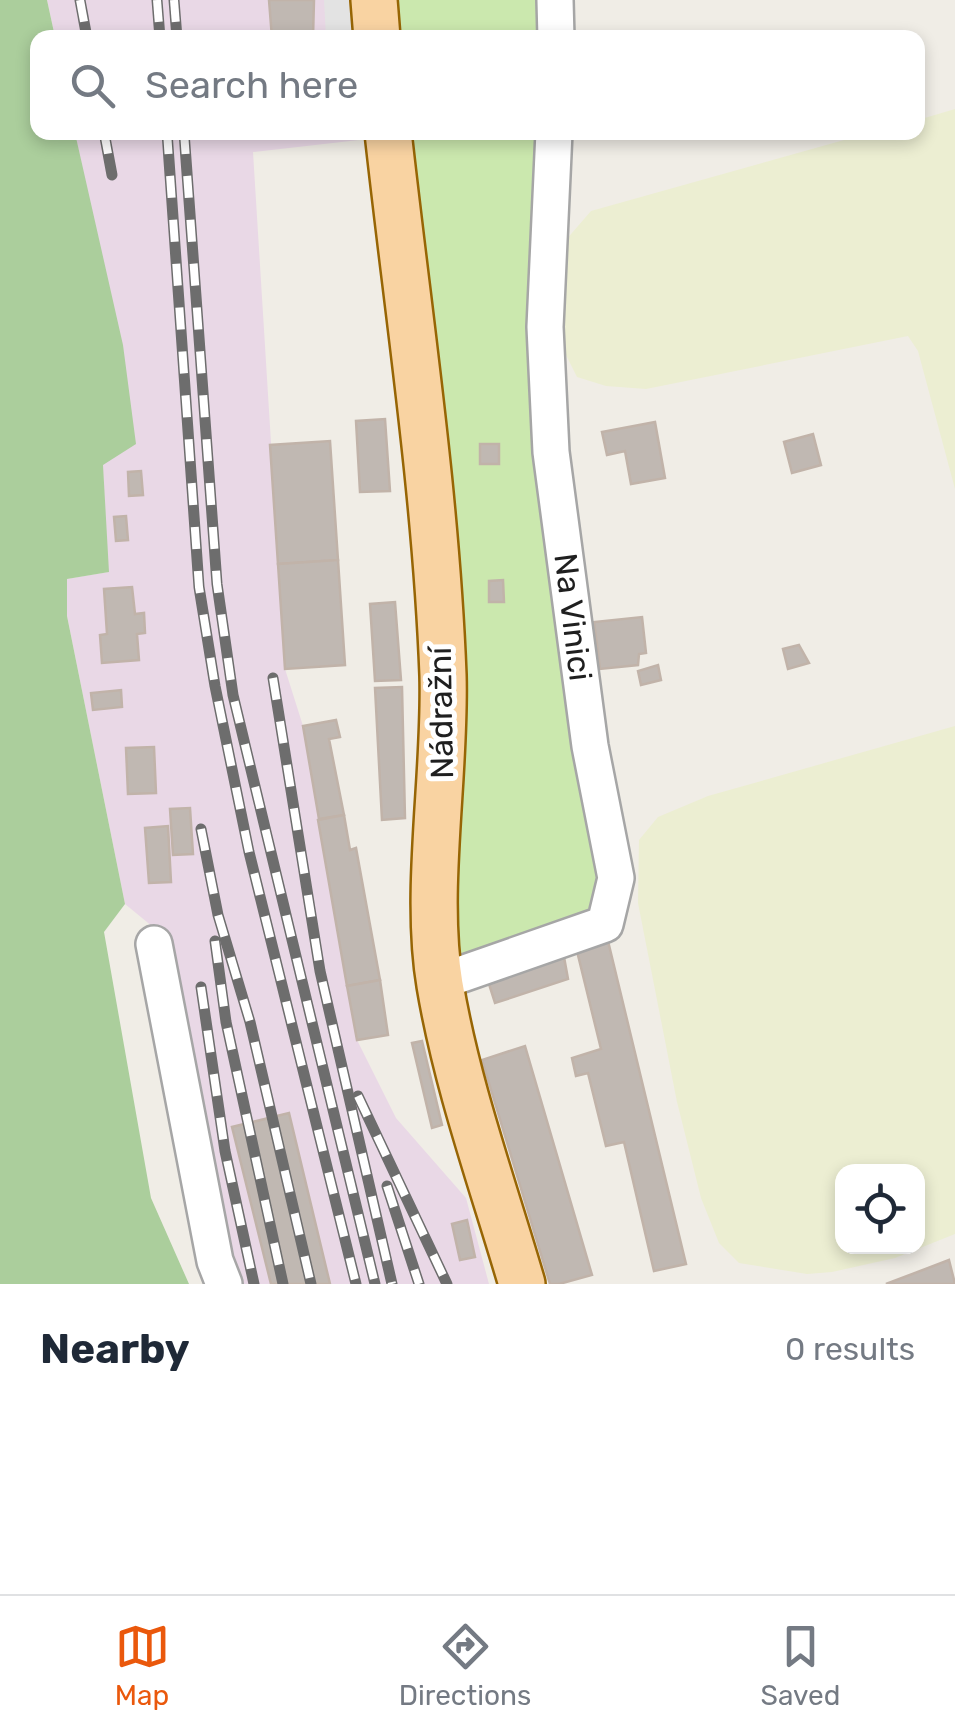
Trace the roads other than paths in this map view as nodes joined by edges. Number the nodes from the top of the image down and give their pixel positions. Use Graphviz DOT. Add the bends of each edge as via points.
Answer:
graph roads {
  1 [pos="555,0"];
  2 [pos="556,30"];
  3 [pos="389,140"];
  4 [pos="554,140"];
  5 [pos="154,944"];
  6 [pos="439,982"];
  7 [pos="224,1284"];
  8 [pos="522,1284"];
  1 -- 2 [label="street"];
  3 -- 6 [label="main road, Nádražní" via="437,566 443,678"];
  4 -- 6 [label="street, Na Vinici" via="545,328 552,452 590,746 616,878 605,924"];
  5 -- 7 [label="street"];
  6 -- 8 [label="main road, Nádražní"];
}
